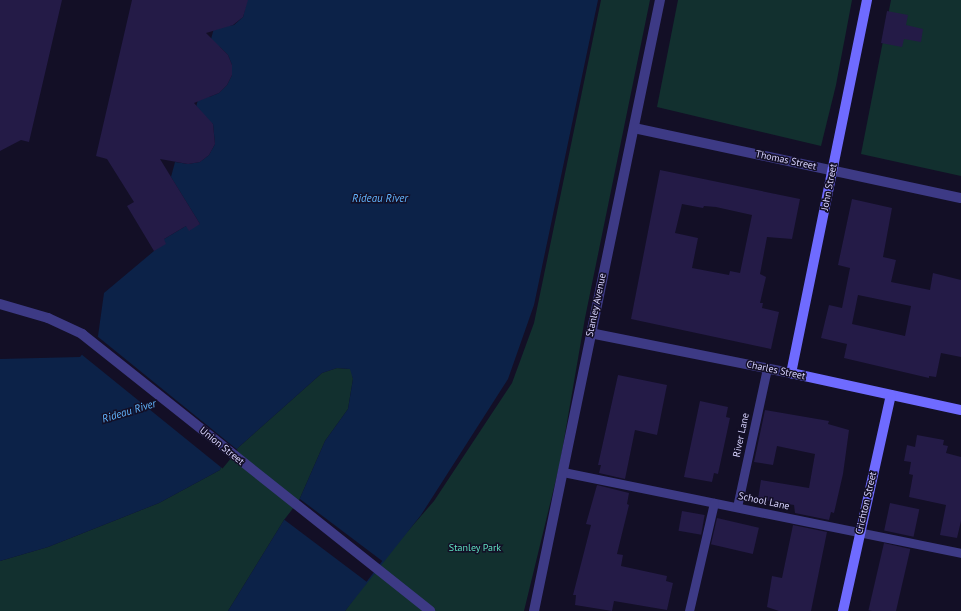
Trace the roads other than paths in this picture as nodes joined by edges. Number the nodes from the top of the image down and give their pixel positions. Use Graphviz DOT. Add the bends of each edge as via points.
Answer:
graph roads {
  1 [pos="660,0"];
  2 [pos="866,0"];
  3 [pos="634,128"];
  4 [pos="832,170"];
  5 [pos="961,198"];
  6 [pos="0,304"];
  7 [pos="590,333"];
  8 [pos="767,368"];
  9 [pos="791,373"];
  10 [pos="891,395"];
  11 [pos="961,410"];
  12 [pos="563,472"];
  13 [pos="714,503"];
  14 [pos="737,506"];
  15 [pos="859,532"];
  16 [pos="961,553"];
  17 [pos="430,611"];
  18 [pos="534,611"];
  19 [pos="689,611"];
  20 [pos="843,611"];
  1 -- 3 [label="street, Stanley Avenue"];
  2 -- 4 [label="street, John Street"];
  3 -- 4 [label="street, Thomas Street"];
  3 -- 7 [label="street, Stanley Avenue"];
  4 -- 5 [label="street, Thomas Street"];
  4 -- 9 [label="street, John Street"];
  6 -- 17 [label="street, Union Street" via="48,318 92,341"];
  7 -- 8 [label="street, Charles Street"];
  7 -- 12 [label="street, Stanley Avenue"];
  8 -- 9 [label="street, Charles Street"];
  8 -- 14 [label="lane, River Lane"];
  9 -- 10 [label="street, Charles Street"];
  10 -- 11 [label="street, Charles Street"];
  10 -- 15 [label="street, Crichton Street"];
  12 -- 13 [label="lane, School Lane"];
  12 -- 18 [label="street, Stanley Avenue"];
  13 -- 14 [label="lane, School Lane"];
  13 -- 19 [label="lane"];
  14 -- 15 [label="lane, School Lane"];
  15 -- 16 [label="lane, School Lane"];
  15 -- 20 [label="street, Crichton Street"];
}
